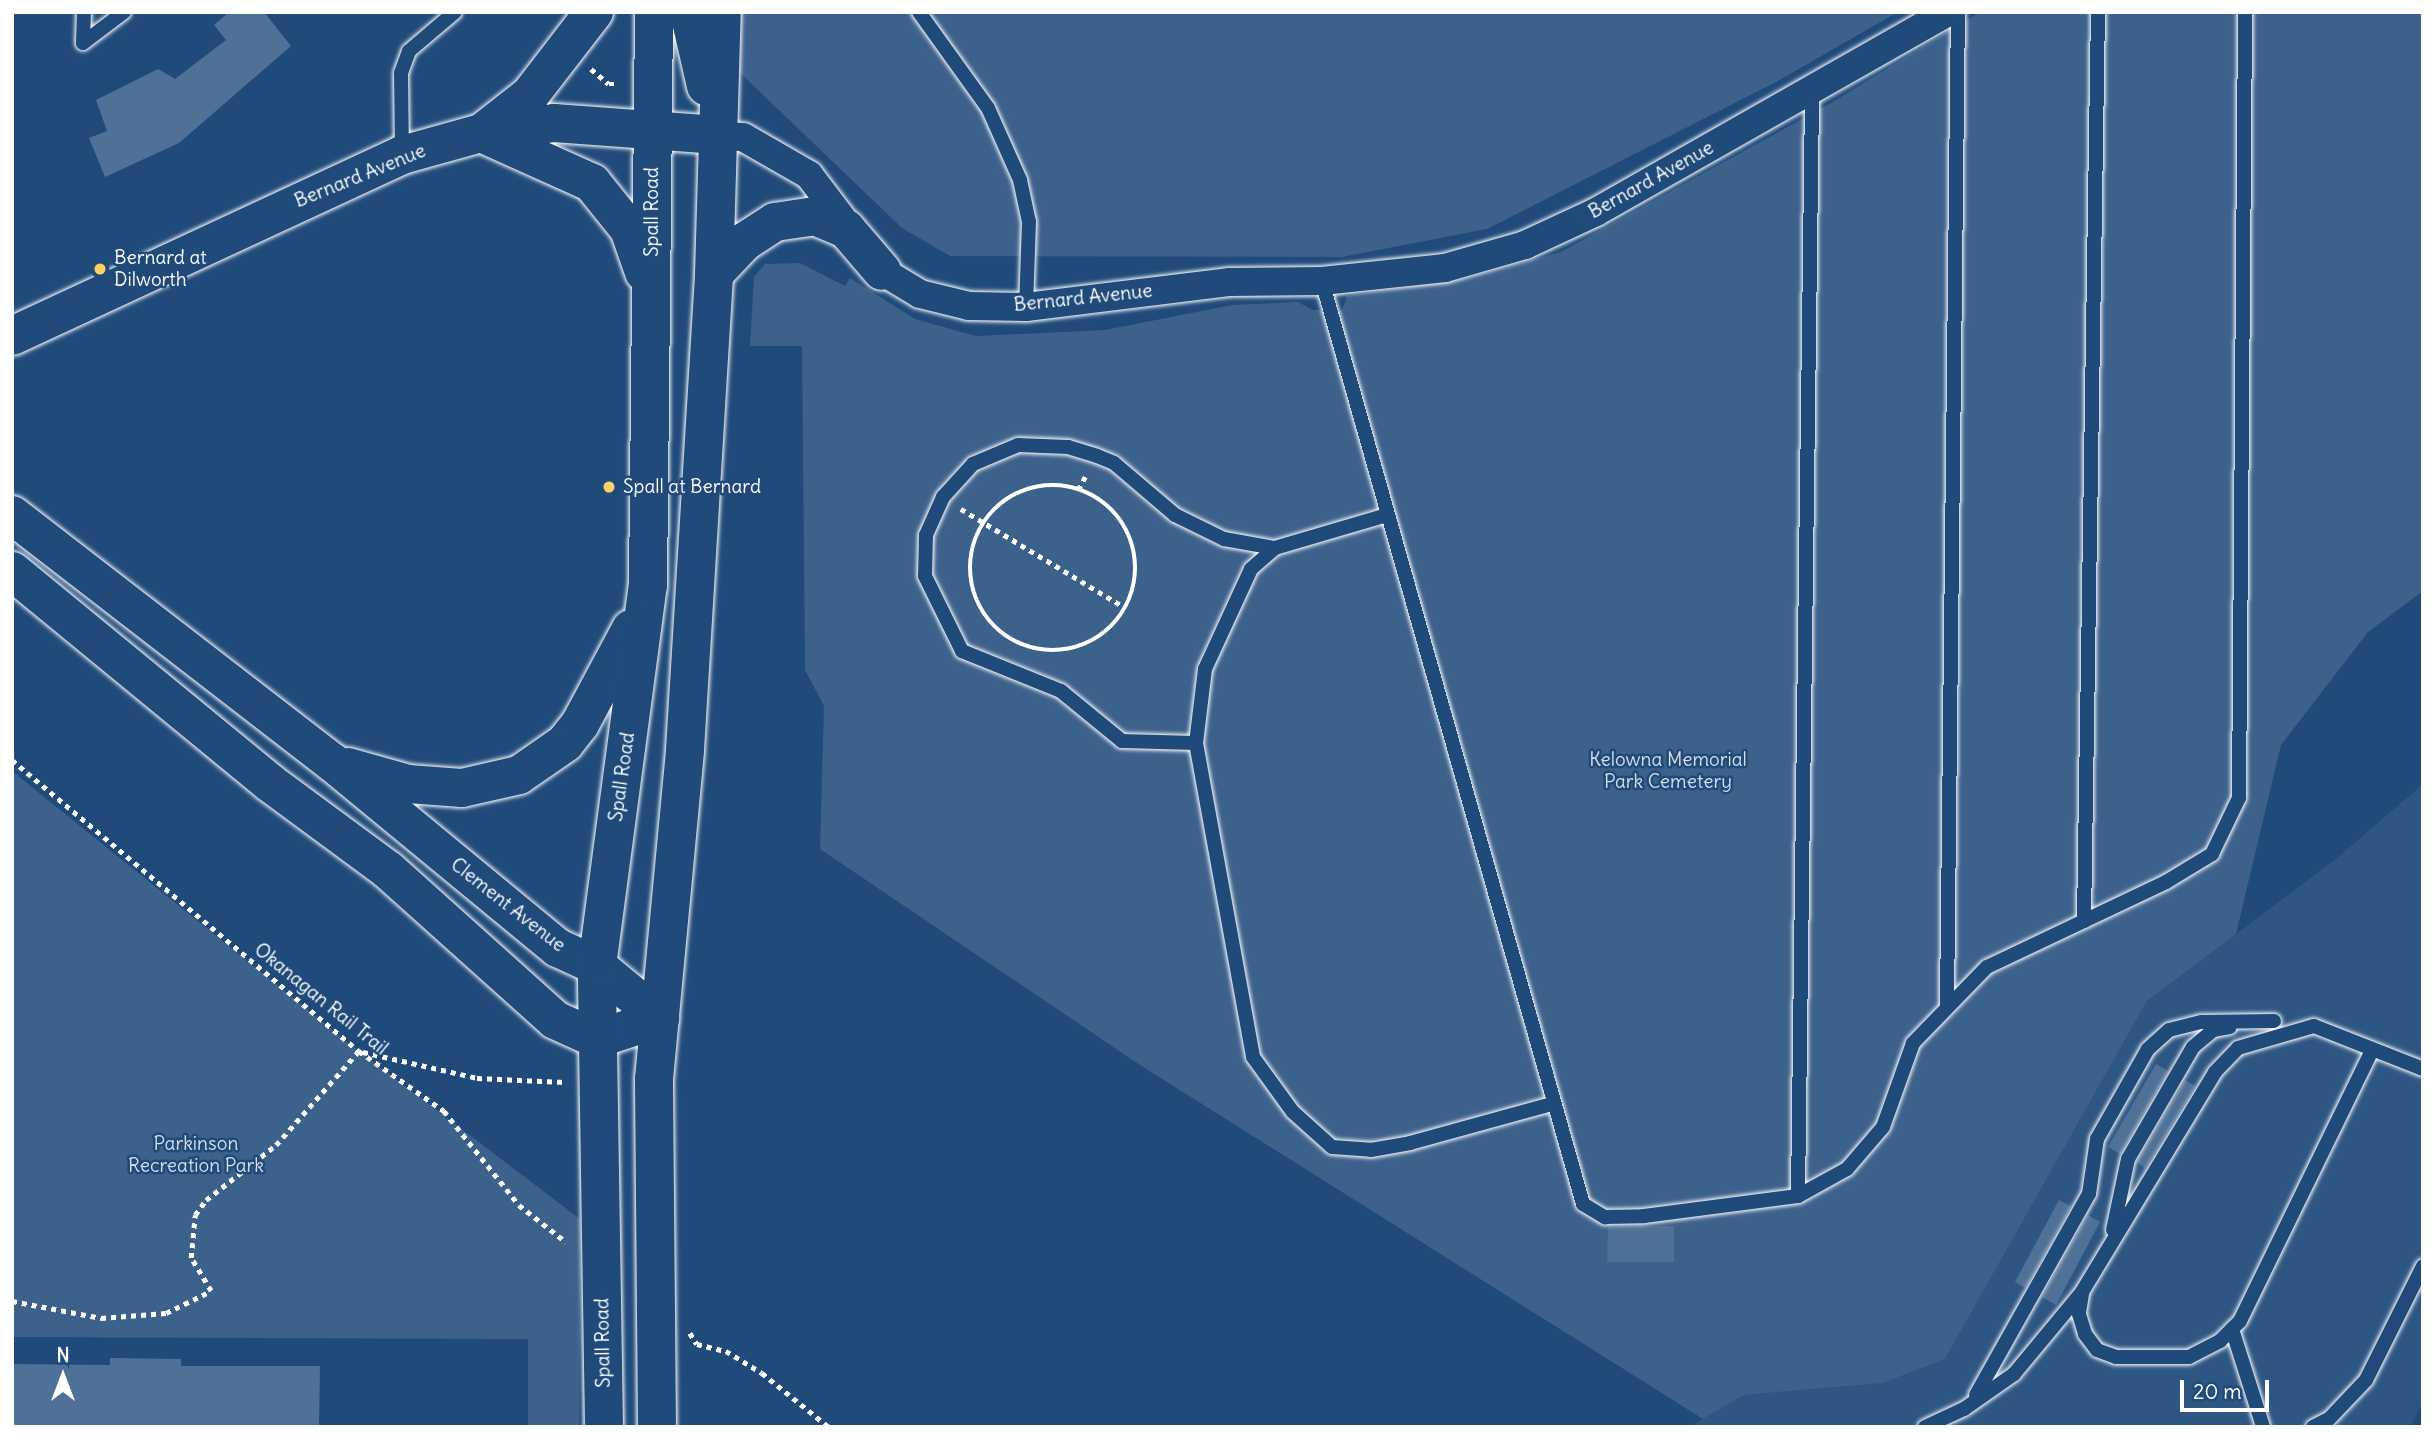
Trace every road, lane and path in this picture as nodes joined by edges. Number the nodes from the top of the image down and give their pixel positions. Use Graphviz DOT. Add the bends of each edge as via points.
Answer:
graph roads {
  1 [pos="84,12"];
  2 [pos="124,12"];
  3 [pos="455,12"];
  4 [pos="594,12"];
  5 [pos="654,12"];
  6 [pos="689,12"];
  7 [pos="722,12"];
  8 [pos="919,12"];
  9 [pos="1948,12"];
  10 [pos="1958,12"];
  11 [pos="2098,12"];
  12 [pos="2245,12"];
  13 [pos="582,62"];
  14 [pos="609,84"];
  15 [pos="620,84"];
  16 [pos="1812,91"];
  17 [pos="609,96"];
  18 [pos="653,128"];
  19 [pos="481,133"];
  20 [pos="718,135"];
  21 [pos="402,155"];
  22 [pos="882,271"];
  23 [pos="713,274"];
  24 [pos="1322,281"];
  25 [pos="652,293"];
  26 [pos="1026,307"];
  27 [pos="12,336"];
  28 [pos="12,515"];
  29 [pos="1387,515"];
  30 [pos="984,523"];
  31 [pos="1275,548"];
  32 [pos="12,571"];
  33 [pos="648,586"];
  34 [pos="1126,608"];
  35 [pos="1196,743"];
  36 [pos="12,760"];
  37 [pos="332,762"];
  38 [pos="2084,921"];
  39 [pos="597,966"];
  40 [pos="1947,1005"];
  41 [pos="660,1018"];
  42 [pos="2274,1021"];
  43 [pos="2314,1026"];
  44 [pos="597,1039"];
  45 [pos="2372,1050"];
  46 [pos="359,1051"];
  47 [pos="2423,1069"];
  48 [pos="1552,1104"];
  49 [pos="1798,1196"];
  50 [pos="2113,1236"];
  51 [pos="2423,1266"];
  52 [pos="601,1269"];
  53 [pos="2082,1292"];
  54 [pos="12,1301"];
  55 [pos="2232,1329"];
  56 [pos="1964,1409"];
  57 [pos="604,1427"];
  58 [pos="657,1427"];
  59 [pos="1925,1427"];
  60 [pos="2263,1427"];
  61 [pos="2313,1427"];
  1 -- 2 [label="lane" via="83,43"];
  3 -- 21 [label="lane" via="409,51 401,73"];
  4 -- 19 [label="main road" via="530,95"];
  5 -- 18 [label="main road, Spall Road"];
  6 -- 20 [label="main road"];
  7 -- 20 [label="main road"];
  8 -- 26 [label="lane" via="988,108 1012,157 1029,222"];
  9 -- 16 [label="street, Bernard Avenue"];
  10 -- 40 [label="lane"];
  11 -- 38 [label="lane"];
  12 -- 38 [label="lane" via="2239,798 2212,854"];
  13 -- 14 [label="path"];
  14 -- 15 [label="path"];
  14 -- 17 [label="path"];
  16 -- 24 [label="street, Bernard Avenue" via="1596,212 1525,245 1445,268"];
  16 -- 49 [label="lane"];
  18 -- 19 [label="main road, Bernard Avenue" via="554,123"];
  18 -- 20 [label="main road, Bernard Avenue"];
  18 -- 25 [label="main road, Spall Road"];
  19 -- 21 [label="main road, Bernard Avenue"];
  19 -- 25 [label="main road" via="592,183 629,229"];
  20 -- 22 [label="street, Bernard Avenue" via="743,137 809,174"];
  20 -- 23 [label="main road"];
  21 -- 27 [label="main road, Bernard Avenue"];
  22 -- 23 [label="main road" via="846,229 815,216 775,222 744,242"];
  22 -- 26 [label="street, Bernard Avenue" via="920,294 969,306"];
  23 -- 41 [label="main road" via="685,750"];
  24 -- 26 [label="street, Bernard Avenue" via="1230,282"];
  24 -- 29 [label="lane"];
  25 -- 33 [label="main road, Spall Road"];
  28 -- 37 [label="main road, Clement Avenue"];
  29 -- 31 [label="lane"];
  29 -- 48 [label="lane"];
  30 -- 34 [label="path"];
  30 -- 34 [label="path" via="1015,494 1042,486 1069,486 1095,496 1131,537 1137,564"];
  30 -- 34 [label="path" via="970,559 971,587 982,612 1012,640 1051,652 1078,649 1103,636"];
  31 -- 35 [label="lane" via="1251,569 1205,669"];
  31 -- 35 [label="lane" via="1224,539 1175,515 1114,463 1097,456 1018,445 973,464 943,497 926,535 925,576 962,650 1061,691 1106,733 1122,741"];
  32 -- 44 [label="main road" via="270,783 388,870 555,1020"];
  33 -- 37 [label="main road" via="623,649 580,724 565,743 519,775 462,788 408,784"];
  33 -- 39 [label="main road, Spall Road"];
  35 -- 48 [label="lane" via="1253,1057 1293,1112 1332,1147 1371,1150"];
  36 -- 46 [label="path, Okanagan Rail Trail"];
  37 -- 39 [label="main road, Clement Avenue" via="558,948"];
  38 -- 40 [label="lane" via="1987,967"];
  39 -- 41 [label="main road, Clement Avenue"];
  39 -- 44 [label="main road, Spall Road"];
  40 -- 49 [label="lane" via="1913,1043 1883,1127 1847,1168"];
  41 -- 44 [label="main road"];
  41 -- 58 [label="main road" via="653,1194"];
  42 -- 43 [label="lane"];
  42 -- 50 [label="lane" via="2213,1030 2193,1047 2128,1159"];
  42 -- 56 [label="lane" via="2202,1022 2169,1030 2148,1049 2097,1139 2096,1174 2085,1203 1988,1380"];
  43 -- 45 [label="lane"];
  43 -- 50 [label="lane" via="2238,1048 2215,1072"];
  44 -- 52 [label="main road, Spall Road"];
  45 -- 47 [label="lane"];
  45 -- 55 [label="lane"];
  46 -- 52 [label="path, Okanagan Rail Trail" via="444,1111 519,1205"];
  46 -- 54 [label="path" via="276,1145 195,1215 191,1258 211,1291 166,1312 101,1318"];
  48 -- 49 [label="lane" via="1583,1204 1605,1217 1735,1208"];
  50 -- 53 [label="lane"];
  51 -- 61 [label="lane" via="2366,1380 2343,1406"];
  52 -- 57 [label="main road, Spall Road"];
  53 -- 55 [label="lane" via="2079,1314 2085,1334 2098,1350 2116,1357 2189,1357"];
  53 -- 56 [label="lane" via="2014,1374"];
  55 -- 60 [label="lane"];
  56 -- 59 [label="lane"];
}
